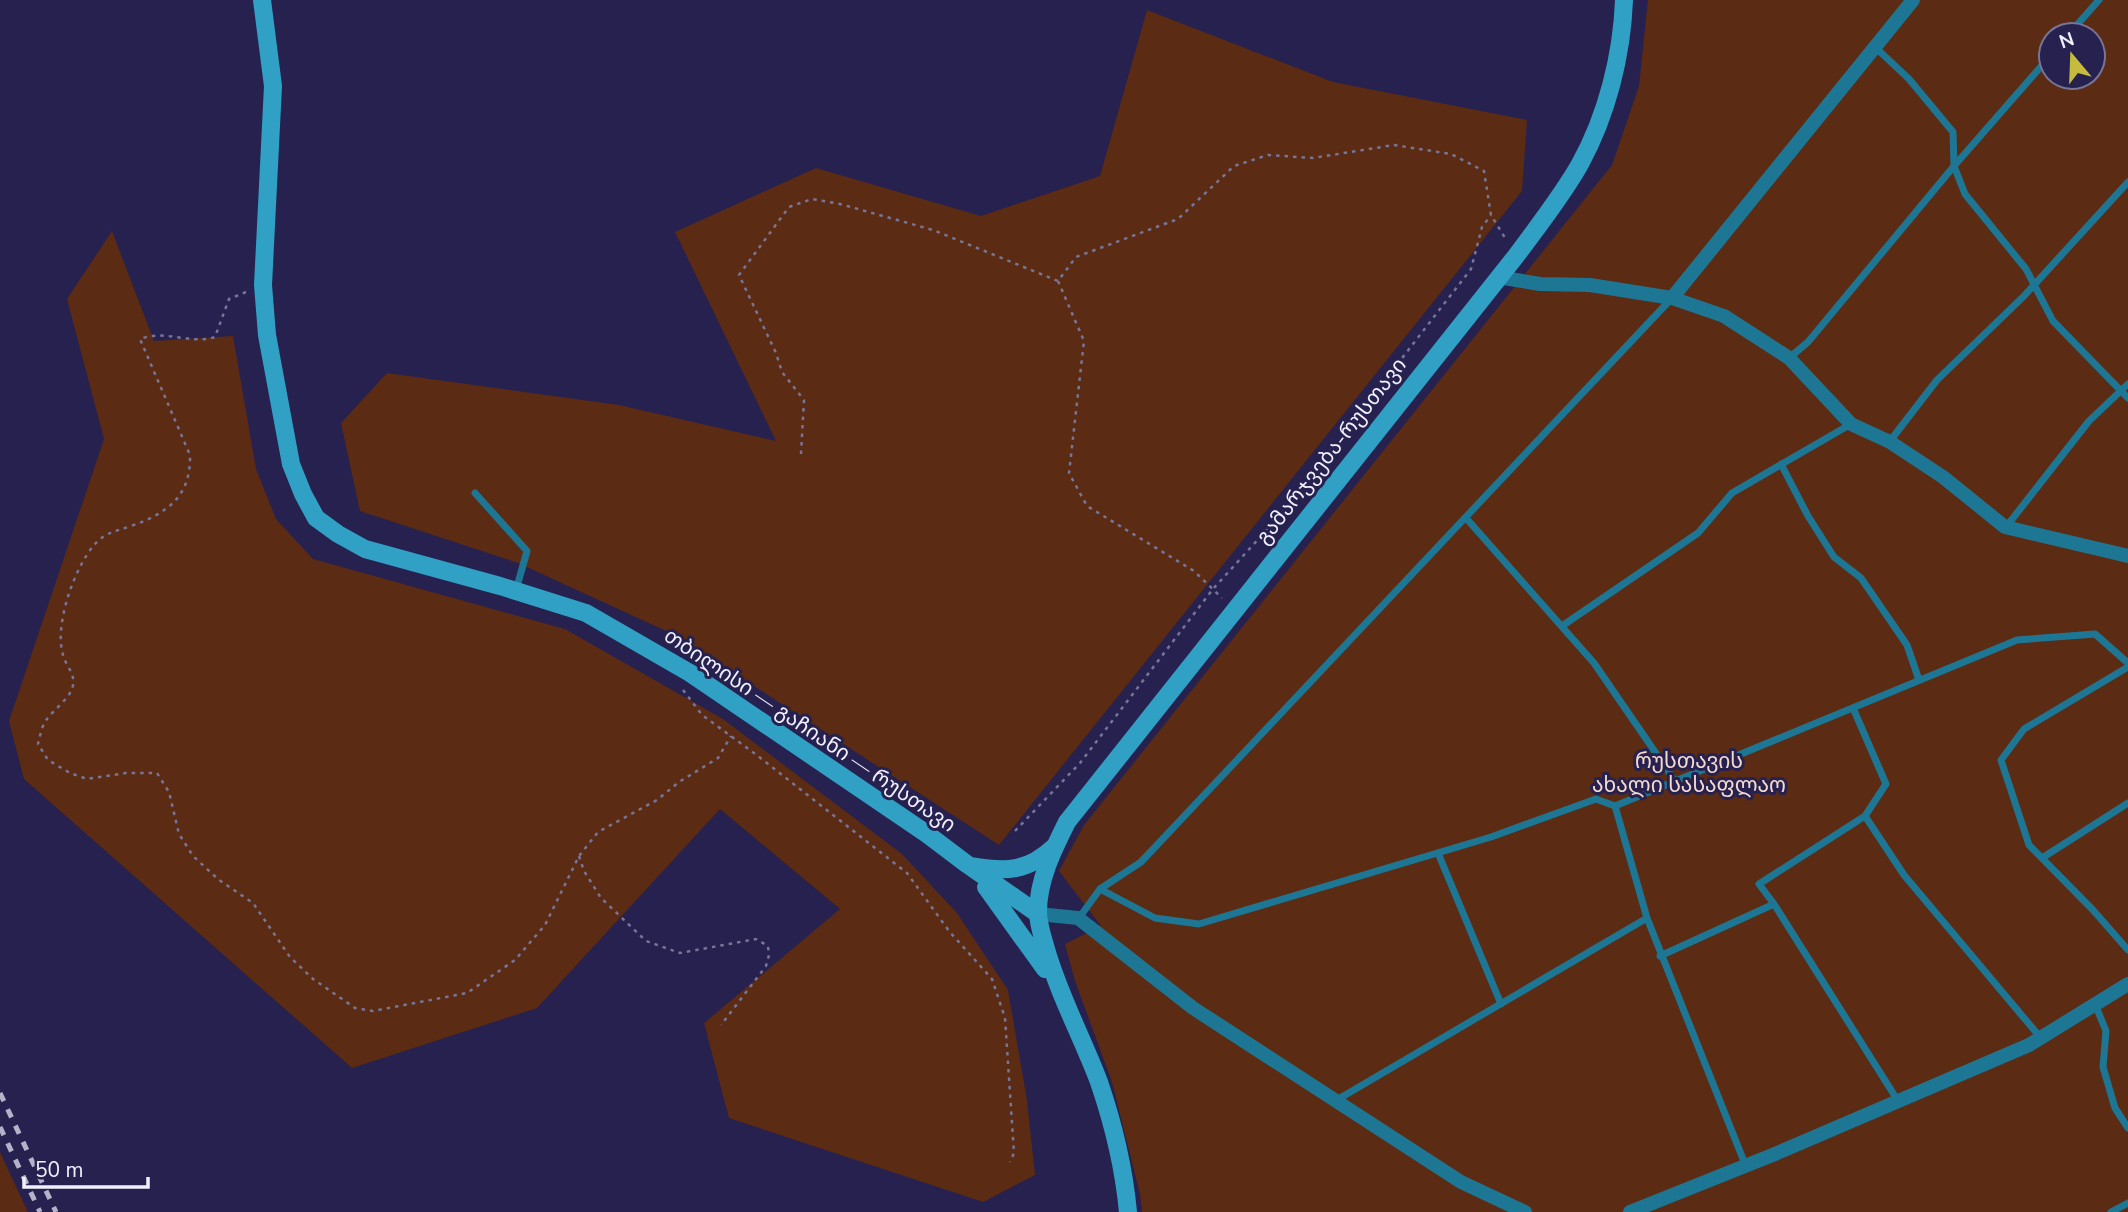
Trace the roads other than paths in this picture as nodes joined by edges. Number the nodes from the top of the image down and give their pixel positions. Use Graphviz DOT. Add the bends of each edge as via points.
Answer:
graph roads {
  1 [pos="262,0"];
  2 [pos="1624,0"];
  3 [pos="1913,0"];
  4 [pos="2099,0"];
  5 [pos="2080,21"];
  6 [pos="1875,47"];
  7 [pos="2037,71"];
  8 [pos="1954,166"];
  9 [pos="2128,182"];
  10 [pos="1498,277"];
  11 [pos="2034,284"];
  12 [pos="1672,298"];
  13 [pos="1789,358"];
  14 [pos="2128,384"];
  15 [pos="2125,395"];
  16 [pos="1851,424"];
  17 [pos="1890,442"];
  18 [pos="1781,464"];
  19 [pos="475,493"];
  20 [pos="1466,517"];
  21 [pos="2006,527"];
  22 [pos="2128,556"];
  23 [pos="515,591"];
  24 [pos="1562,626"];
  25 [pos="2128,665"];
  26 [pos="1919,680"];
  27 [pos="1853,708"];
  28 [pos="1675,781"];
  29 [pos="2128,803"];
  30 [pos="1615,806"];
  31 [pos="1865,816"];
  32 [pos="1054,847"];
  33 [pos="1438,853"];
  34 [pos="2042,858"];
  35 [pos="968,865"];
  36 [pos="1100,888"];
  37 [pos="1774,904"];
  38 [pos="1038,914"];
  39 [pos="1078,918"];
  40 [pos="1647,918"];
  41 [pos="2128,950"];
  42 [pos="1660,956"];
  43 [pos="2128,984"];
  44 [pos="1062,996"];
  45 [pos="1501,1004"];
  46 [pos="2095,1004"];
  47 [pos="2041,1038"];
  48 [pos="1335,1101"];
  49 [pos="1898,1101"];
  50 [pos="2128,1128"];
  51 [pos="1745,1164"];
  52 [pos="2128,1203"];
  53 [pos="1128,1212"];
  54 [pos="1525,1212"];
  55 [pos="1630,1212"];
  56 [pos="2111,1212"];
  1 -- 23 [label="main road, თბილისი — გაჩიანი — რუსთავი" via="273,86 263,285 267,335 291,464 303,494 316,517 365,549"];
  2 -- 10 [label="main road, გამარჯვება-რუსთავი" via="1623,30 1598,125 1552,207"];
  3 -- 6 [label="street"];
  4 -- 5 [label="lane"];
  6 -- 8 [label="lane" via="1953,132"];
  6 -- 12 [label="street"];
  7 -- 8 [label="lane"];
  8 -- 11 [label="lane" via="1965,194"];
  8 -- 13 [label="lane" via="1808,342"];
  9 -- 11 [label="lane"];
  10 -- 12 [label="street"];
  10 -- 32 [label="main road, გამარჯვება-რუსთავი" via="1067,822"];
  11 -- 15 [label="lane" via="2053,321"];
  11 -- 17 [label="lane" via="1937,380"];
  12 -- 13 [label="street" via="1724,316"];
  12 -- 20 [label="lane"];
  13 -- 16 [label="street"];
  14 -- 15 [label="lane"];
  15 -- 21 [label="lane" via="2089,421"];
  16 -- 17 [label="street"];
  16 -- 18 [label="lane"];
  17 -- 21 [label="street"];
  18 -- 24 [label="lane" via="1732,493 1698,533"];
  18 -- 26 [label="lane" via="1834,557 1860,578 1907,645"];
  19 -- 23 [label="lane" via="527,551"];
  20 -- 24 [label="lane"];
  20 -- 36 [label="lane" via="1141,862"];
  21 -- 22 [label="street"];
  23 -- 35 [label="main road, თბილისი — გაჩიანი — რუსთავი" via="586,614 675,664"];
  24 -- 28 [label="lane" via="1594,663"];
  25 -- 26 [label="lane" via="2095,634 2017,640"];
  25 -- 34 [label="lane" via="2024,729 2001,760 2029,845"];
  26 -- 27 [label="lane"];
  27 -- 28 [label="lane"];
  27 -- 31 [label="lane" via="1886,784"];
  28 -- 30 [label="lane"];
  29 -- 34 [label="lane"];
  30 -- 33 [label="lane" via="1596,799"];
  30 -- 40 [label="lane"];
  31 -- 37 [label="lane" via="1759,884"];
  31 -- 47 [label="lane" via="1904,875"];
  32 -- 35 [label="main road" via="1044,857 1018,868 1001,871"];
  32 -- 38 [label="main road, გამარჯვება-რუსთავი"];
  33 -- 36 [label="lane" via="1199,924 1155,918"];
  33 -- 45 [label="lane"];
  34 -- 41 [label="lane"];
  35 -- 38 [label="main road, თბილისი — გაჩიანი — რუსთავი"];
  35 -- 44 [label="main road" via="999,902"];
  36 -- 39 [label="lane"];
  37 -- 42 [label="lane"];
  37 -- 49 [label="lane"];
  38 -- 39 [label="street"];
  38 -- 44 [label="main road"];
  39 -- 48 [label="street" via="1193,1008"];
  40 -- 42 [label="lane"];
  40 -- 45 [label="lane"];
  42 -- 51 [label="lane"];
  43 -- 46 [label="street"];
  44 -- 53 [label="main road" via="1099,1084"];
  45 -- 48 [label="lane"];
  46 -- 47 [label="street"];
  46 -- 50 [label="lane" via="2106,1031 2103,1067 2115,1108"];
  47 -- 49 [label="street"];
  48 -- 54 [label="street" via="1461,1182"];
  49 -- 51 [label="street"];
  51 -- 55 [label="street"];
  52 -- 56 [label="lane"];
}
